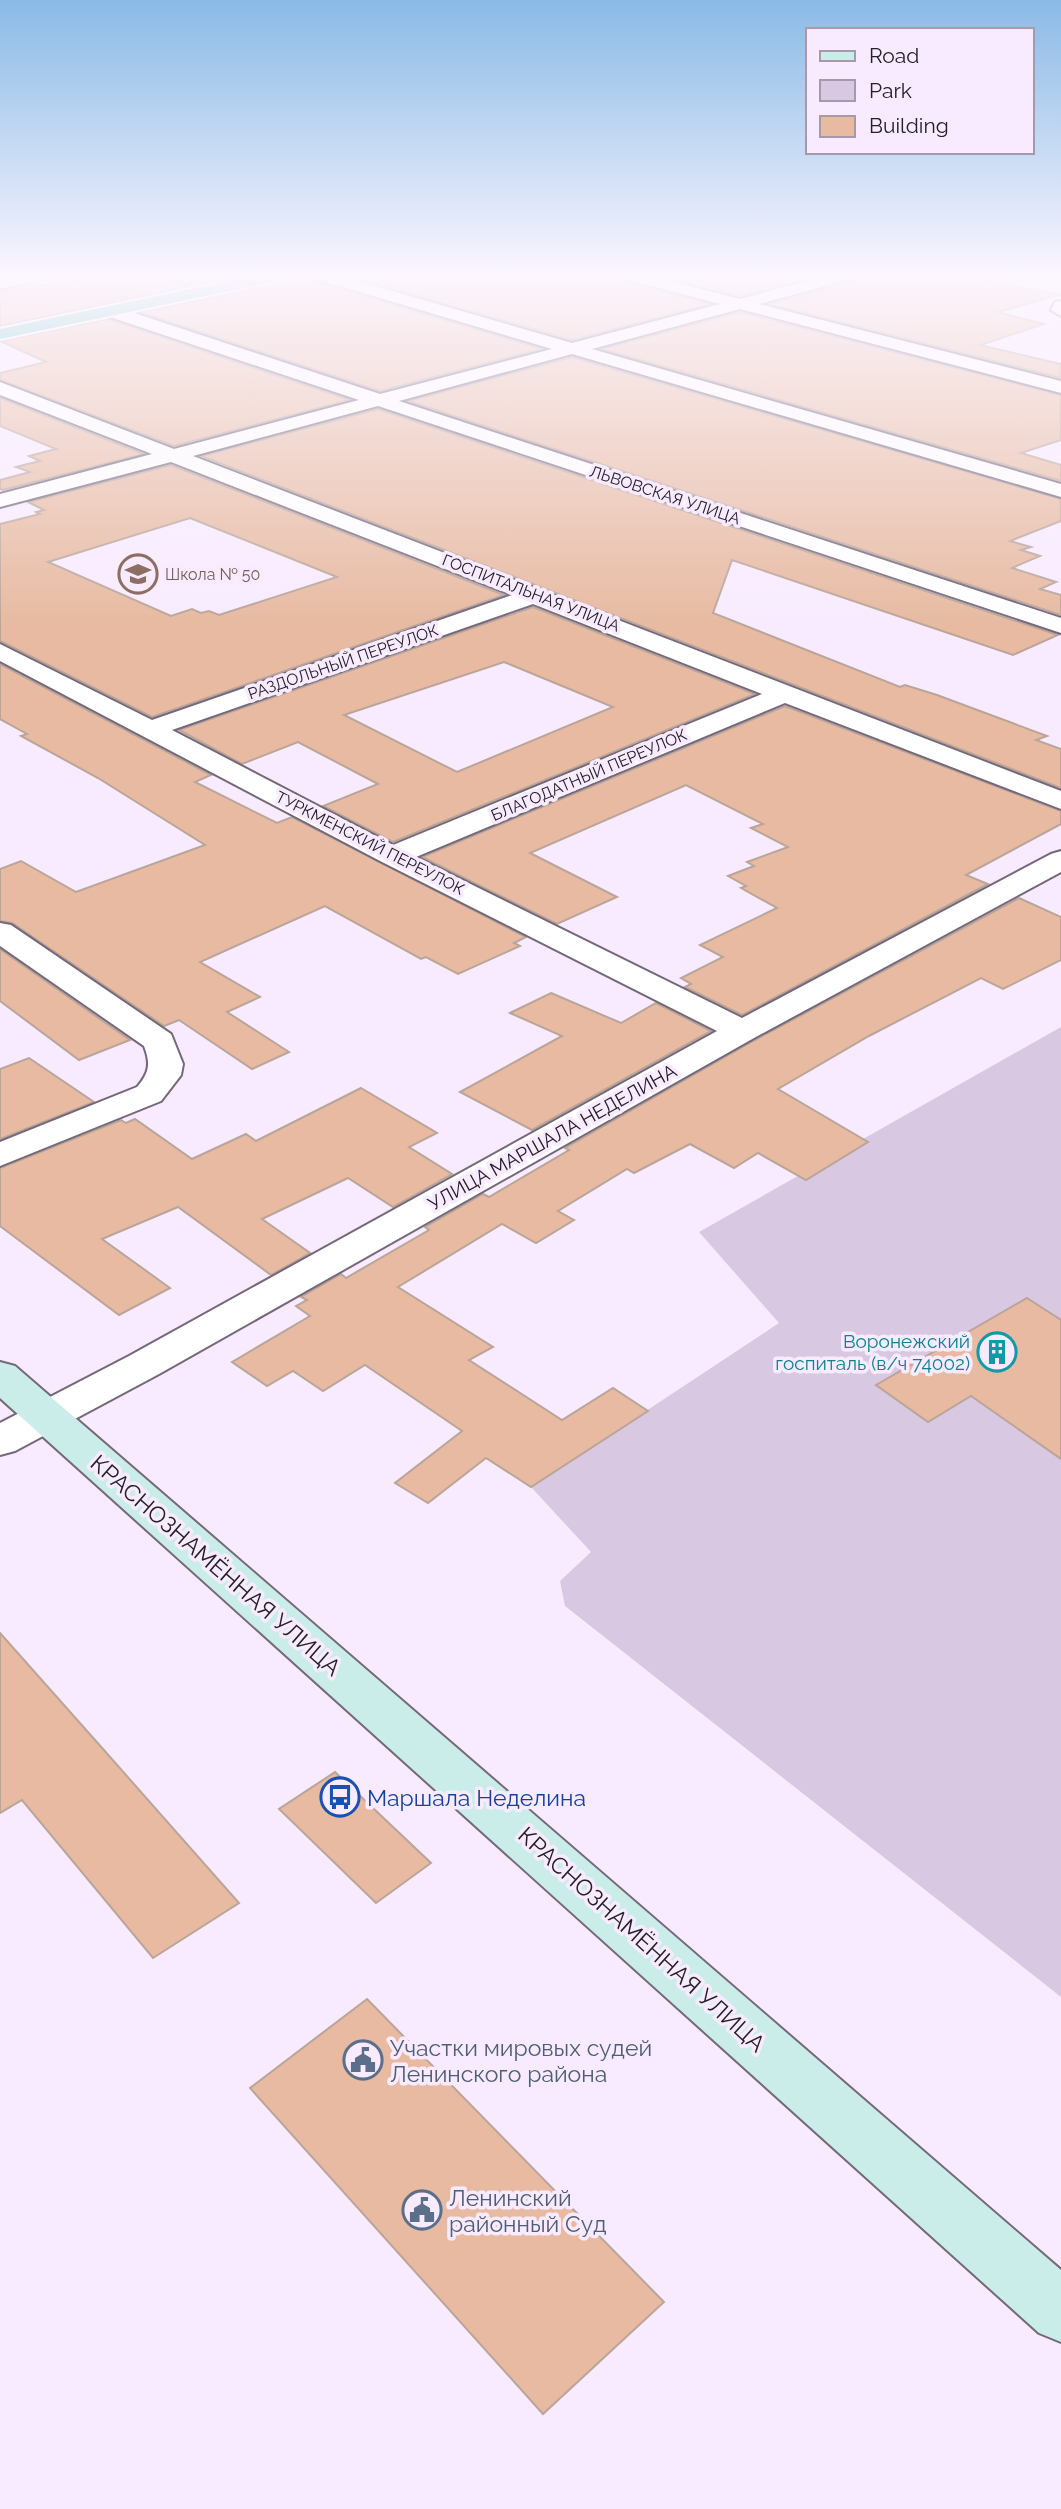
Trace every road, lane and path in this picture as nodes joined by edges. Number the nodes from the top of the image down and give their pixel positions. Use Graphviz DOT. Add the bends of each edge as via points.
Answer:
graph roads {
  1 [pos="14,393"];
  2 [pos="358,393"];
  3 [pos="405,393"];
  4 [pos="728,393"];
  5 [pos="379,400"];
  6 [pos="176,454"];
  7 [pos="1061,491"];
  8 [pos="0,501"];
  9 [pos="536,595"];
  10 [pos="1061,626"];
  11 [pos="0,652"];
  12 [pos="786,692"];
  13 [pos="151,729"];
  14 [pos="1061,801"];
  15 [pos="391,856"];
  16 [pos="1061,860"];
  17 [pos="0,932"];
  18 [pos="742,1031"];
  19 [pos="0,1156"];
  20 [pos="0,1376"];
  21 [pos="45,1417"];
  22 [pos="0,1441"];
  23 [pos="1061,2311"];
  1 -- 6 [label="street, ГОСПИТАЛЬНАЯ УЛИЦА"];
  2 -- 5 [label="street, ЛЬВОВСКАЯ УЛИЦА"];
  3 -- 5 [label="street"];
  4 -- 7 [label="street"];
  5 -- 6 [label="street"];
  5 -- 10 [label="street, ЛЬВОВСКАЯ УЛИЦА"];
  6 -- 8 [label="street"];
  6 -- 9 [label="street, ГОСПИТАЛЬНАЯ УЛИЦА"];
  9 -- 12 [label="street, ГОСПИТАЛЬНАЯ УЛИЦА"];
  9 -- 13 [label="street, РАЗДОЛЬНЫЙ ПЕРЕУЛОК"];
  11 -- 13 [label="street, ТУРКМЕНСКИЙ ПЕРЕУЛОК"];
  12 -- 14 [label="street, ГОСПИТАЛЬНАЯ УЛИЦА"];
  12 -- 15 [label="street, БЛАГОДАТНЫЙ ПЕРЕУЛОК"];
  13 -- 15 [label="street, ТУРКМЕНСКИЙ ПЕРЕУЛОК"];
  15 -- 18 [label="street, ТУРКМЕНСКИЙ ПЕРЕУЛОК"];
  16 -- 18 [label="street, УЛИЦА МАРШАЛА НЕДЕЛИНА"];
  17 -- 19 [label="street" via="159,1041 168,1061 164,1078 149,1094"];
  18 -- 21 [label="street, УЛИЦА МАРШАЛА НЕДЕЛИНА"];
  20 -- 21 [label="street, КРАСНОЗНАМЁННАЯ УЛИЦА"];
  21 -- 22 [label="street, УЛИЦА МАРШАЛА НЕДЕЛИНА"];
  21 -- 23 [label="street, КРАСНОЗНАМЁННАЯ УЛИЦА"];
}
